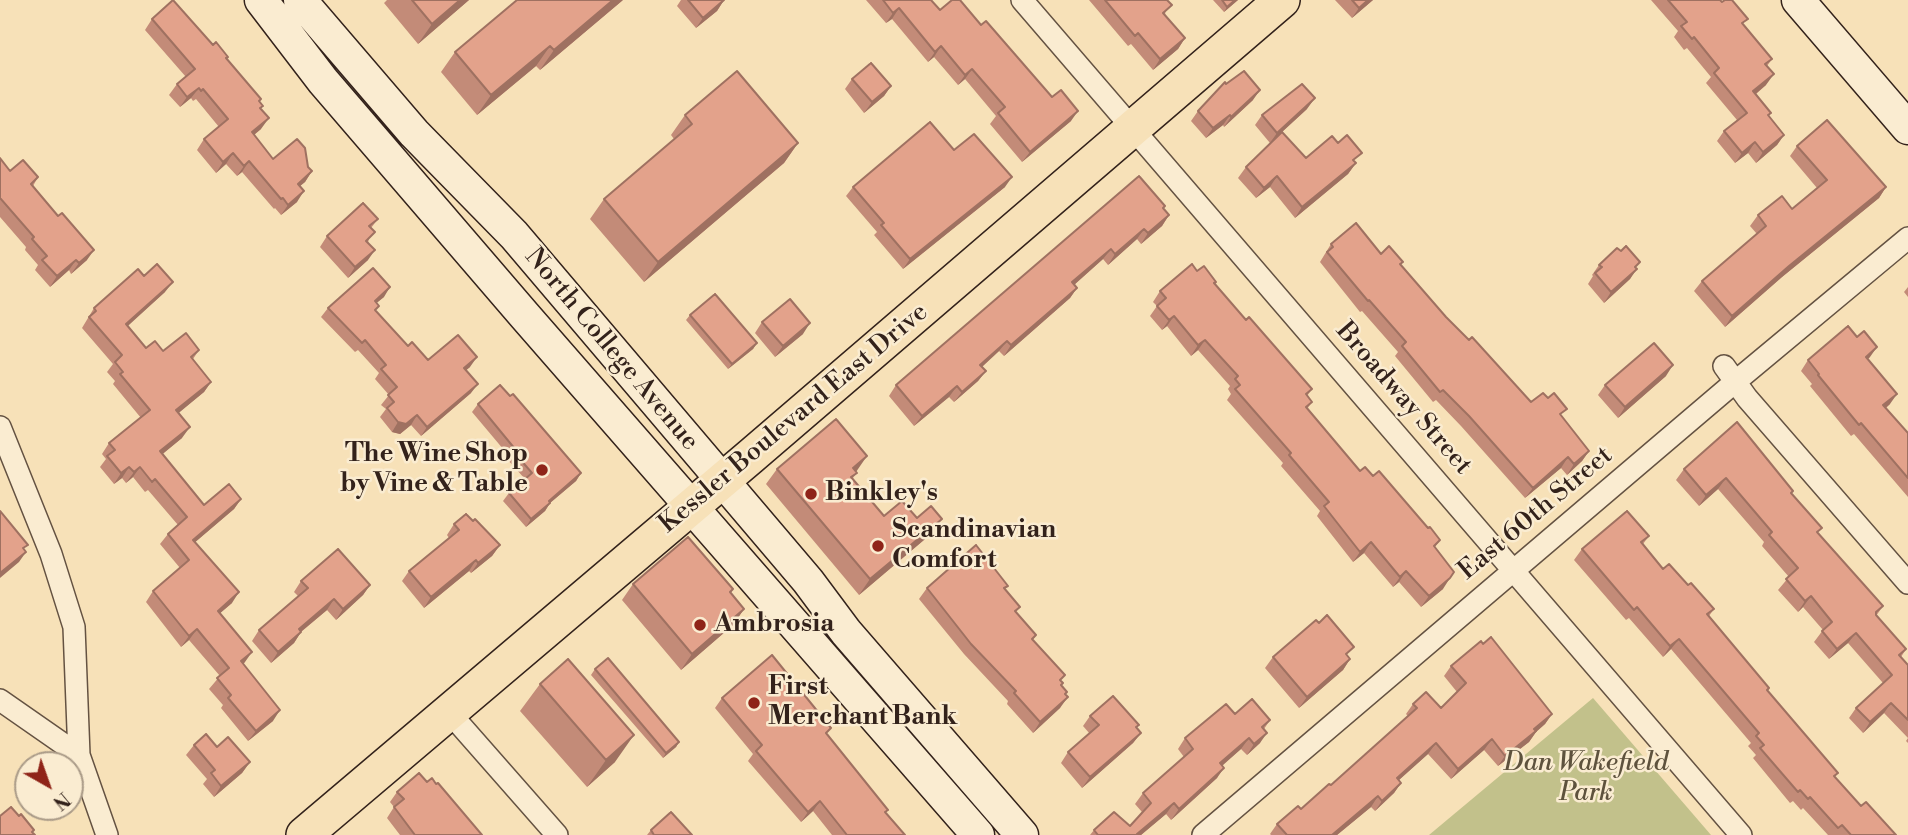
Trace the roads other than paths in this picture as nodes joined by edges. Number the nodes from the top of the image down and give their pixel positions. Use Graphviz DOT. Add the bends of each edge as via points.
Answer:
graph roads {
  1 [pos="261,0"];
  2 [pos="300,0"];
  3 [pos="1022,0"];
  4 [pos="1282,0"];
  5 [pos="1798,0"];
  6 [pos="1908,128"];
  7 [pos="1133,129"];
  8 [pos="1908,238"];
  9 [pos="1730,374"];
  10 [pos="0,427"];
  11 [pos="721,481"];
  12 [pos="690,507"];
  13 [pos="1513,570"];
  14 [pos="1908,583"];
  15 [pos="0,699"];
  16 [pos="448,711"];
  17 [pos="73,751"];
  18 [pos="79,751"];
  19 [pos="84,769"];
  20 [pos="107,835"];
  21 [pos="304,835"];
  22 [pos="557,835"];
  23 [pos="978,835"];
  24 [pos="1022,835"];
  25 [pos="1203,835"];
  26 [pos="1741,835"];
  1 -- 12 [label="main road, North College Avenue" via="323,81"];
  2 -- 11 [label="main road, North College Avenue" via="414,133 514,235"];
  3 -- 7 [label="street, Broadway Street"];
  4 -- 7 [label="main road, Kessler Boulevard East Drive"];
  5 -- 6 [label="main road"];
  7 -- 11 [label="main road, Kessler Boulevard East Drive"];
  7 -- 13 [label="street, Broadway Street"];
  8 -- 9 [label="street, East 60th Street"];
  9 -- 13 [label="street, East 60th Street"];
  9 -- 14 [label="street"];
  10 -- 18 [label="street" via="51,554 74,627"];
  11 -- 12 [label="main road, Kessler Boulevard East Drive"];
  11 -- 24 [label="main road, North College Avenue"];
  12 -- 16 [label="main road, Kessler Boulevard East Drive"];
  12 -- 23 [label="main road, North College Avenue"];
  13 -- 25 [label="street, East 60th Street"];
  13 -- 26 [label="street, Broadway Street"];
  15 -- 17 [label="street"];
  16 -- 21 [label="main road, Kessler Boulevard East Drive"];
  16 -- 22 [label="street"];
  19 -- 20 [label="street"];
}
